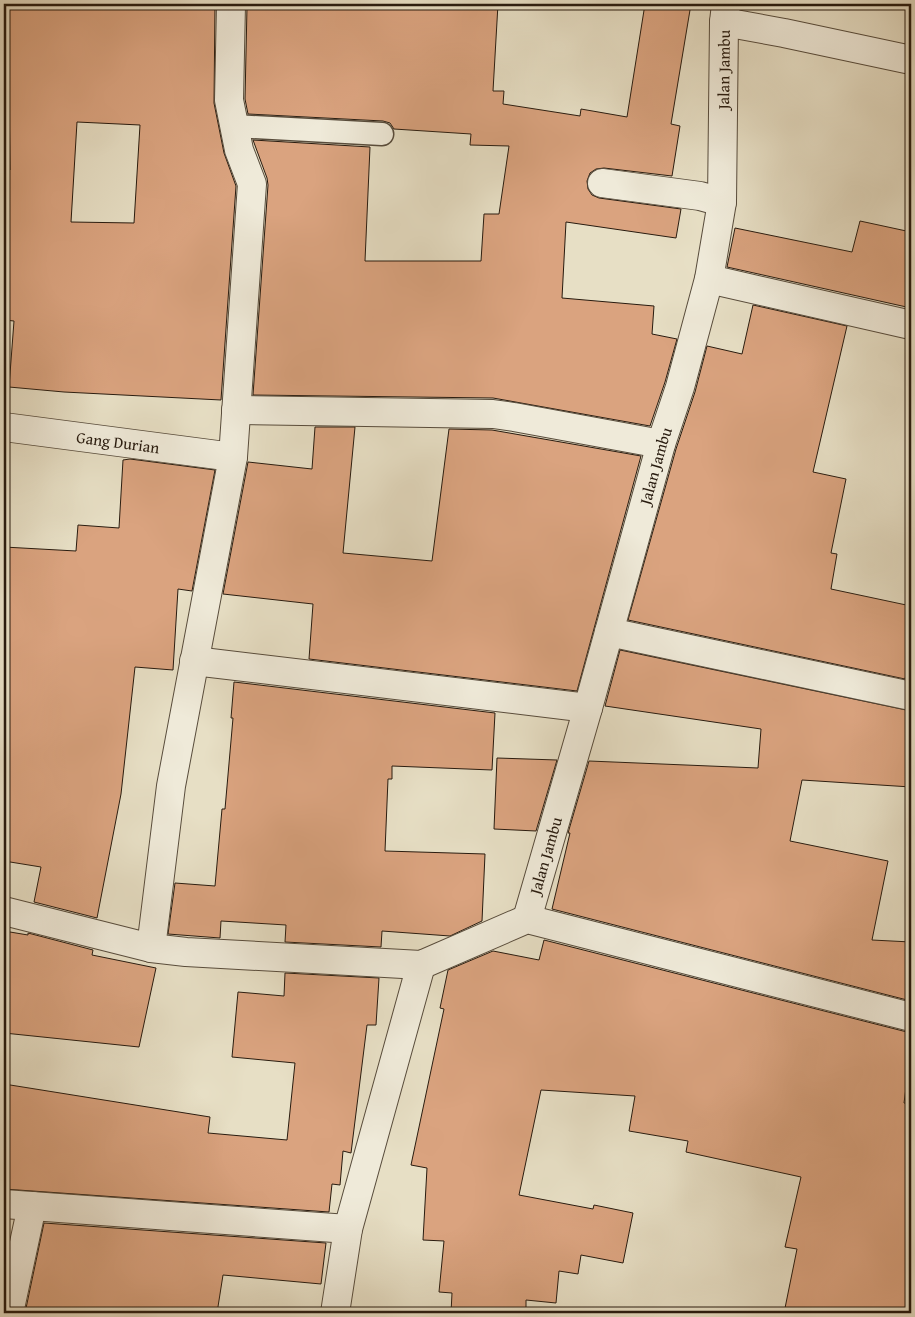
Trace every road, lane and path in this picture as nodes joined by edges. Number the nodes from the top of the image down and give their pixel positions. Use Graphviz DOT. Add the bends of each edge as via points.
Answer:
graph roads {
  1 [pos="231,4"];
  2 [pos="725,13"];
  3 [pos="911,60"];
  4 [pos="234,126"];
  5 [pos="382,134"];
  6 [pos="602,183"];
  7 [pos="722,202"];
  8 [pos="709,279"];
  9 [pos="911,325"];
  10 [pos="236,410"];
  11 [pos="4,427"];
  12 [pos="661,444"];
  13 [pos="233,457"];
  14 [pos="609,632"];
  15 [pos="194,661"];
  16 [pos="911,696"];
  17 [pos="588,708"];
  18 [pos="4,911"];
  19 [pos="527,919"];
  20 [pos="151,948"];
  21 [pos="421,965"];
  22 [pos="911,1016"];
  23 [pos="4,1204"];
  24 [pos="32,1206"];
  25 [pos="348,1229"];
  26 [pos="9,1313"];
  27 [pos="334,1313"];
  1 -- 4 [label="street" via="229,100"];
  2 -- 3 [label="street" via="784,33"];
  2 -- 7 [label="street, Jalan Jambu"];
  4 -- 5 [label="lane"];
  4 -- 10 [label="street" via="252,184"];
  6 -- 7 [label="street"];
  7 -- 8 [label="street, Jalan Jambu"];
  8 -- 9 [label="street"];
  8 -- 12 [label="street, Jalan Jambu"];
  10 -- 12 [label="street" via="493,414"];
  10 -- 13 [label="street"];
  11 -- 13 [label="street, Gang Durian"];
  12 -- 14 [label="street, Jalan Jambu"];
  13 -- 15 [label="street"];
  14 -- 16 [label="street"];
  14 -- 17 [label="street, Jalan Jambu"];
  15 -- 17 [label="street"];
  15 -- 20 [label="street" via="171,786"];
  17 -- 19 [label="street, Jalan Jambu"];
  18 -- 20 [label="street"];
  19 -- 21 [label="street"];
  19 -- 22 [label="street"];
  20 -- 21 [label="street"];
  21 -- 25 [label="street"];
  23 -- 24 [label="street"];
  24 -- 25 [label="street"];
  24 -- 26 [label="street"];
  25 -- 27 [label="street"];
}
